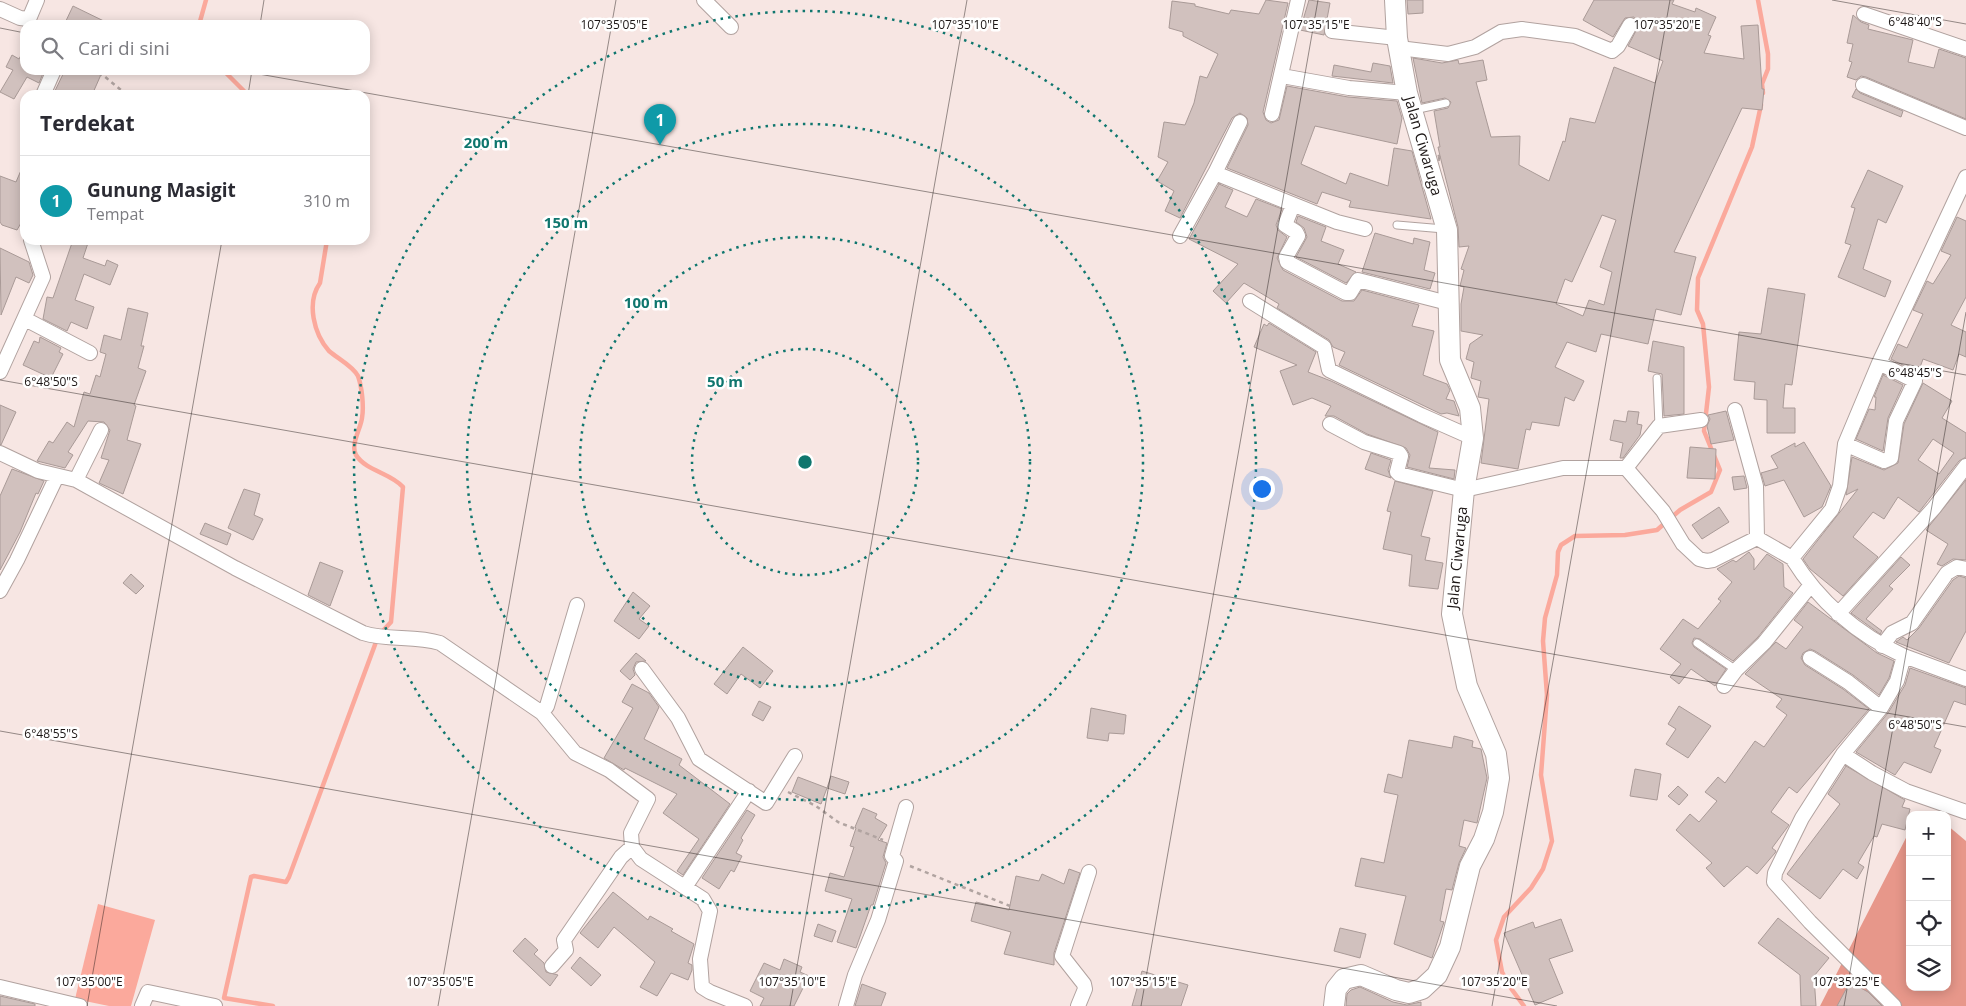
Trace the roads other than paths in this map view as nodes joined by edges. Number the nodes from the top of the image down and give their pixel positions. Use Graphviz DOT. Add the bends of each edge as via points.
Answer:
graph roads {
  1 [pos="37,0"];
  2 [pos="704,0"];
  3 [pos="1298,0"];
  4 [pos="1395,0"];
  5 [pos="0,9"];
  6 [pos="1864,14"];
  7 [pos="25,20"];
  8 [pos="31,20"];
  9 [pos="1630,25"];
  10 [pos="731,27"];
  11 [pos="1332,31"];
  12 [pos="1398,43"];
  13 [pos="1966,49"];
  14 [pos="52,75"];
  15 [pos="1282,76"];
  16 [pos="1863,85"];
  17 [pos="44,90"];
  18 [pos="1410,101"];
  19 [pos="1446,103"];
  20 [pos="1272,114"];
  21 [pos="1240,122"];
  22 [pos="1966,128"];
  23 [pos="1215,173"];
  24 [pos="1966,177"];
  25 [pos="1293,205"];
  26 [pos="1397,225"];
  27 [pos="1365,229"];
  28 [pos="1447,230"];
  29 [pos="1180,236"];
  30 [pos="33,245"];
  31 [pos="1250,301"];
  32 [pos="1448,303"];
  33 [pos="25,319"];
  34 [pos="90,353"];
  35 [pos="1879,363"];
  36 [pos="0,372"];
  37 [pos="1657,378"];
  38 [pos="1736,410"];
  39 [pos="1701,420"];
  40 [pos="1330,424"];
  41 [pos="1659,426"];
  42 [pos="101,430"];
  43 [pos="1473,438"];
  44 [pos="1844,444"];
  45 [pos="0,453"];
  46 [pos="1966,466"];
  47 [pos="1626,468"];
  48 [pos="57,476"];
  49 [pos="76,480"];
  50 [pos="1464,490"];
  51 [pos="1758,538"];
  52 [pos="1792,558"];
  53 [pos="1966,569"];
  54 [pos="1810,586"];
  55 [pos="0,591"];
  56 [pos="578,605"];
  57 [pos="1838,614"];
  58 [pos="1697,643"];
  59 [pos="1882,646"];
  60 [pos="1904,656"];
  61 [pos="1810,658"];
  62 [pos="642,669"];
  63 [pos="1736,670"];
  64 [pos="1966,679"];
  65 [pos="1724,686"];
  66 [pos="1881,708"];
  67 [pos="542,714"];
  68 [pos="1843,754"];
  69 [pos="796,756"];
  70 [pos="749,791"];
  71 [pos="906,808"];
  72 [pos="1966,812"];
  73 [pos="632,847"];
  74 [pos="1090,872"];
  75 [pos="685,887"];
  76 [pos="552,966"];
  77 [pos="0,987"];
  78 [pos="80,1006"];
  79 [pos="142,1006"];
  80 [pos="215,1006"];
  81 [pos="745,1006"];
  82 [pos="846,1006"];
  83 [pos="1078,1006"];
  84 [pos="1334,1006"];
  85 [pos="1894,1006"];
  1 -- 8 [label="street"];
  2 -- 10 [label="street"];
  3 -- 15 [label="street" via="1280,72"];
  4 -- 12 [label="street, Jalan Ciwaruga"];
  5 -- 7 [label="street"];
  6 -- 13 [label="street"];
  9 -- 12 [label="street" via="1612,51 1575,36 1522,28 1501,32 1462,52 1435,54"];
  11 -- 12 [label="street"];
  12 -- 18 [label="street, Jalan Ciwaruga"];
  14 -- 17 [label="street"];
  15 -- 18 [label="street"];
  15 -- 20 [label="street"];
  16 -- 22 [label="street"];
  18 -- 19 [label="lane"];
  18 -- 28 [label="street, Jalan Ciwaruga"];
  21 -- 23 [label="street"];
  23 -- 25 [label="street"];
  23 -- 29 [label="street"];
  24 -- 35 [label="street"];
  25 -- 27 [label="street"];
  25 -- 32 [label="street" via="1285,225 1298,236 1286,257 1287,262 1346,293 1350,293 1358,280"];
  26 -- 28 [label="lane"];
  28 -- 32 [label="street, Jalan Ciwaruga"];
  30 -- 33 [label="street" via="44,277"];
  31 -- 43 [label="street" via="1324,347 1329,370"];
  32 -- 43 [label="street, Jalan Ciwaruga" via="1450,360 1470,408"];
  33 -- 34 [label="street"];
  33 -- 36 [label="street"];
  35 -- 44 [label="street"];
  35 -- 44 [label="street" via="1915,381 1896,420 1892,458 1884,461"];
  37 -- 41 [label="lane"];
  38 -- 51 [label="street" via="1756,486"];
  39 -- 41 [label="street"];
  40 -- 50 [label="street" via="1364,442 1400,453 1399,474"];
  41 -- 47 [label="street"];
  42 -- 49 [label="street"];
  43 -- 50 [label="street, Jalan Ciwaruga"];
  44 -- 52 [label="street" via="1840,486 1832,509"];
  45 -- 48 [label="street"];
  46 -- 57 [label="street" via="1934,508"];
  47 -- 50 [label="street" via="1563,468"];
  47 -- 51 [label="street" via="1662,511 1683,544 1699,559 1713,560"];
  48 -- 49 [label="street"];
  48 -- 55 [label="street"];
  49 -- 67 [label="street" via="235,568 363,632 379,638 440,642"];
  50 -- 84 [label="street, Jalan Ciwaruga" via="1452,614 1467,686 1496,754 1499,778 1493,812 1470,866 1450,947 1437,975 1422,989 1409,993 1362,975 1344,979 1336,989"];
  51 -- 52 [label="street"];
  52 -- 54 [label="street"];
  53 -- 59 [label="street" via="1957,567 1947,573 1912,623 1892,633"];
  54 -- 57 [label="street"];
  54 -- 63 [label="street" via="1764,643"];
  56 -- 67 [label="street"];
  57 -- 59 [label="street"];
  58 -- 63 [label="lane"];
  59 -- 60 [label="street"];
  60 -- 64 [label="street"];
  60 -- 66 [label="street" via="1897,681"];
  61 -- 66 [label="street"];
  62 -- 70 [label="street" via="678,718 699,759"];
  63 -- 65 [label="street"];
  66 -- 68 [label="street"];
  67 -- 73 [label="street" via="576,753 609,770 648,799 632,833"];
  68 -- 72 [label="street" via="1906,791"];
  68 -- 85 [label="street" via="1802,818 1775,873 1774,882"];
  69 -- 70 [label="street" via="766,803"];
  70 -- 75 [label="street"];
  71 -- 82 [label="street" via="892,856 896,861"];
  73 -- 75 [label="street" via="641,859"];
  73 -- 76 [label="street" via="621,857 564,940 566,950"];
  74 -- 83 [label="street" via="1062,956 1084,984"];
  75 -- 81 [label="street" via="703,899 710,911 700,959 702,987"];
  77 -- 78 [label="street"];
  79 -- 80 [label="street" via="148,992"];
}
